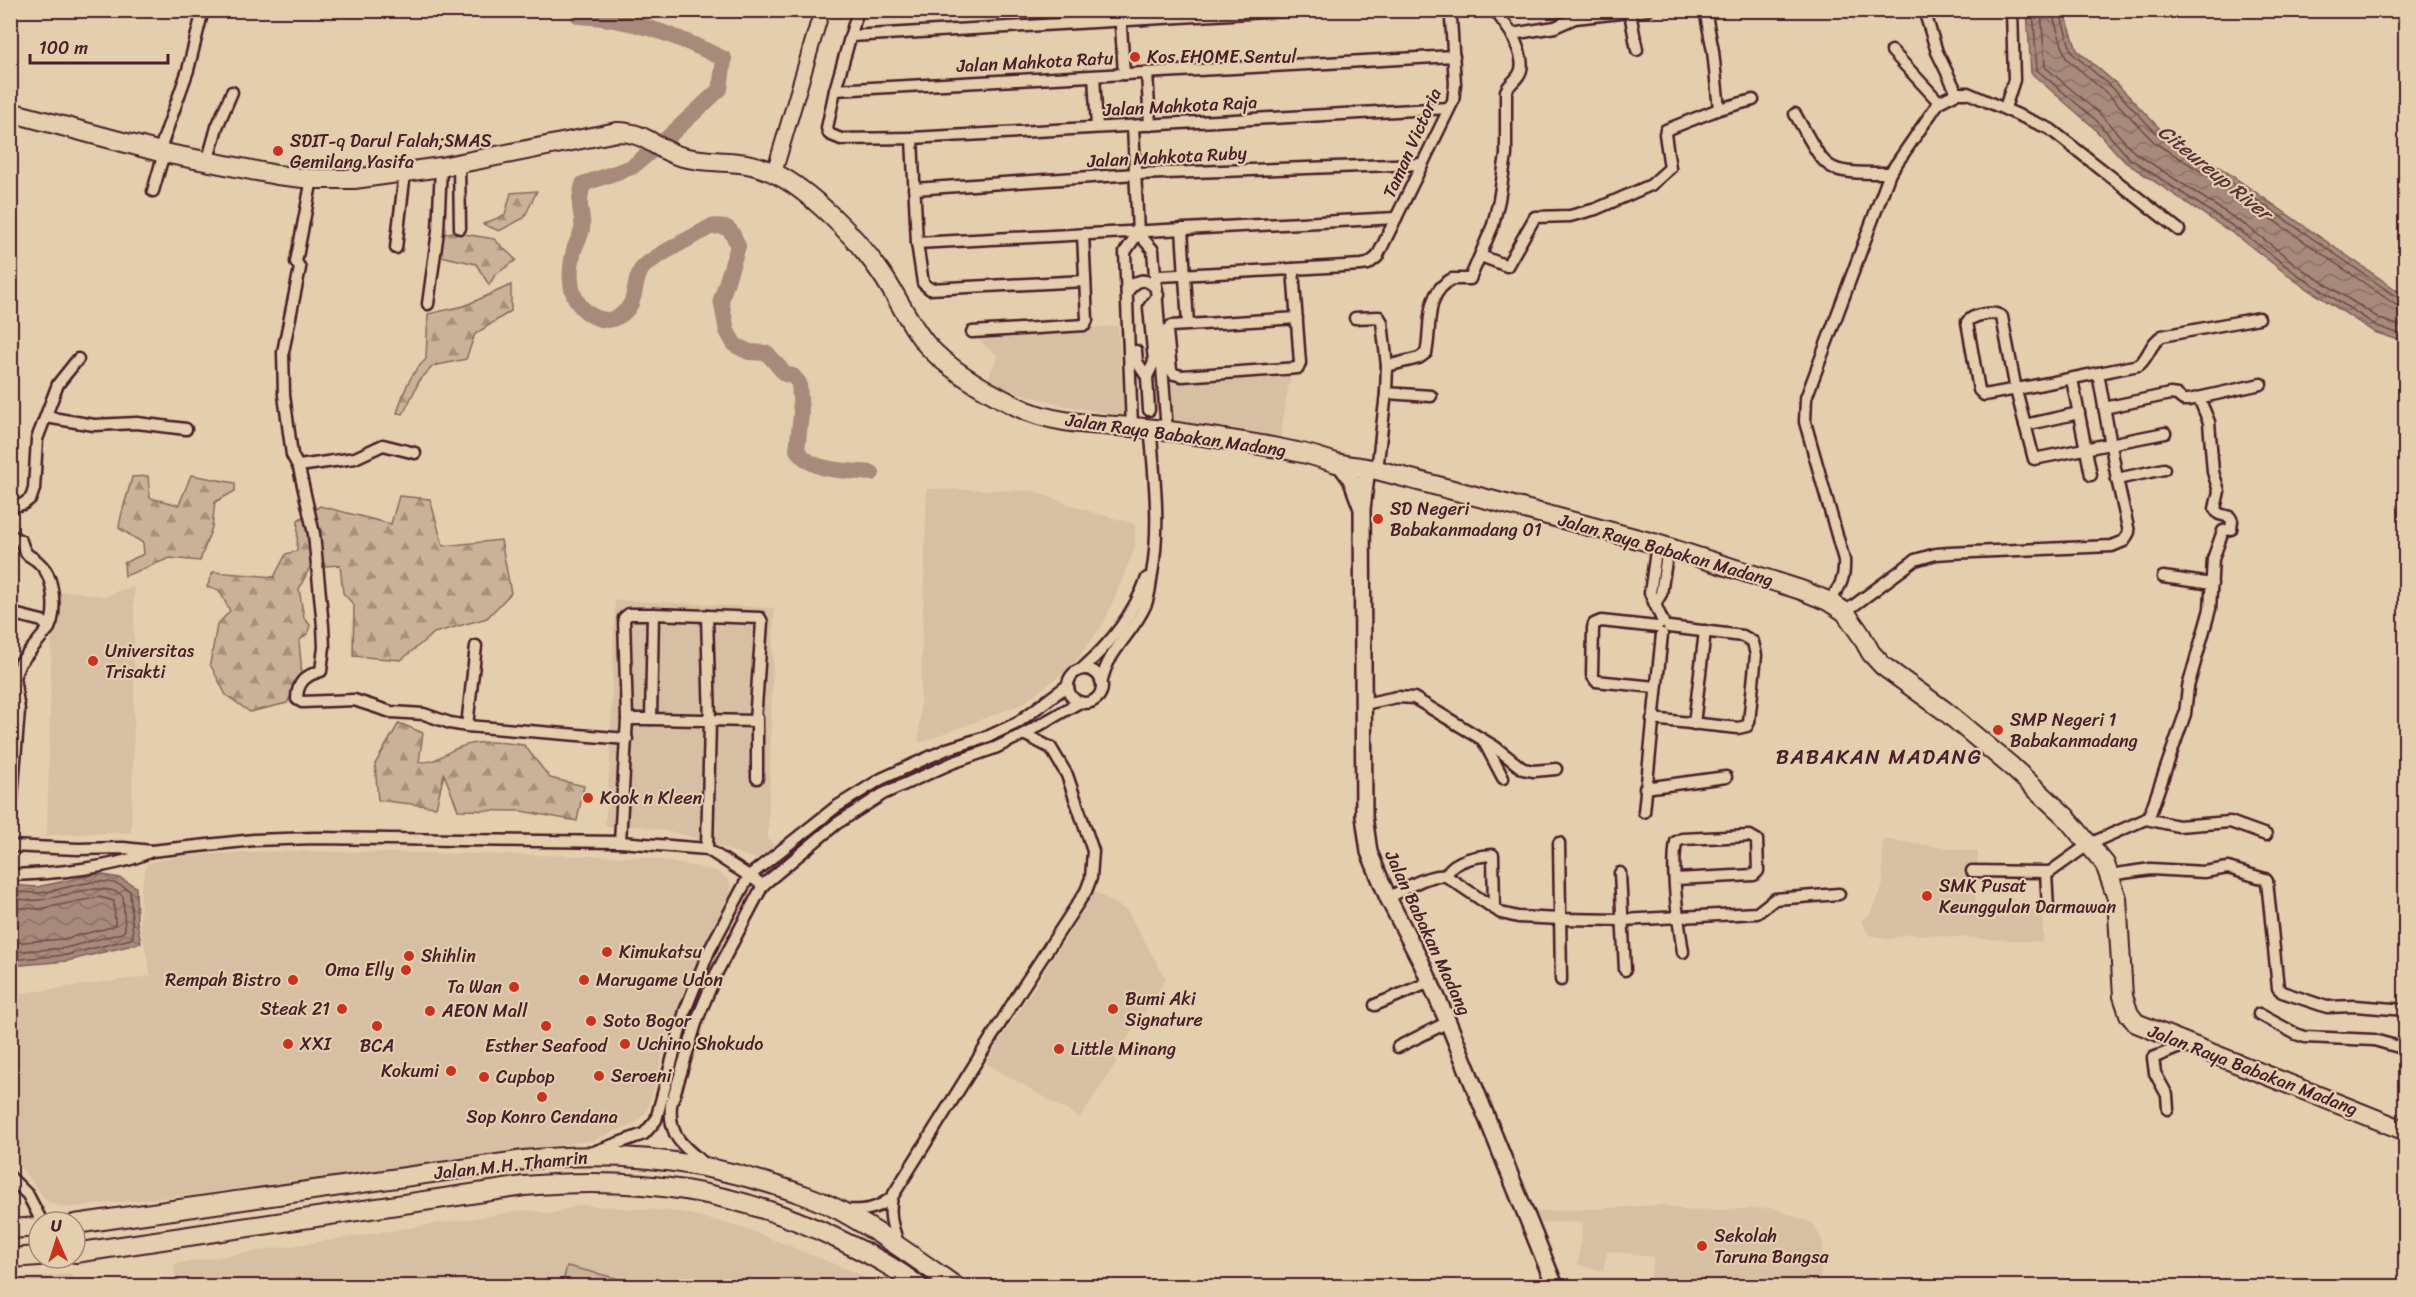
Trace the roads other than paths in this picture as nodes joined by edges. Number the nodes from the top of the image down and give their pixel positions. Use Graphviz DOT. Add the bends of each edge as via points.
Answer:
graph roads {
  1 [pos="203,10"];
  2 [pos="822,10"];
  3 [pos="858,10"];
  4 [pos="1302,10"];
  5 [pos="1448,10"];
  6 [pos="1495,10"];
  7 [pos="1648,10"];
  8 [pos="1705,10"];
  9 [pos="1924,10"];
  10 [pos="2012,10"];
  11 [pos="1630,13"];
  12 [pos="1120,16"];
  13 [pos="1512,34"];
  14 [pos="851,36"];
  15 [pos="1637,50"];
  16 [pos="1892,51"];
  17 [pos="1454,56"];
  18 [pos="1147,73"];
  19 [pos="1124,74"];
  20 [pos="1094,76"];
  21 [pos="835,90"];
  22 [pos="232,92"];
  23 [pos="1957,93"];
  24 [pos="1754,100"];
  25 [pos="1939,102"];
  26 [pos="1449,108"];
  27 [pos="2006,108"];
  28 [pos="1719,109"];
  29 [pos="10,112"];
  30 [pos="1795,114"];
  31 [pos="1150,124"];
  32 [pos="1133,126"];
  33 [pos="1097,128"];
  34 [pos="912,138"];
  35 [pos="161,153"];
  36 [pos="207,163"];
  37 [pos="1422,164"];
  38 [pos="450,165"];
  39 [pos="405,172"];
  40 [pos="774,173"];
  41 [pos="1890,173"];
  42 [pos="1136,174"];
  43 [pos="312,179"];
  44 [pos="914,189"];
  45 [pos="153,191"];
  46 [pos="1396,218"];
  47 [pos="460,228"];
  48 [pos="1182,229"];
  49 [pos="2179,230"];
  50 [pos="1138,232"];
  51 [pos="1083,234"];
  52 [pos="917,243"];
  53 [pos="396,248"];
  54 [pos="1481,256"];
  55 [pos="1293,269"];
  56 [pos="1185,275"];
  57 [pos="1160,276"];
  58 [pos="1085,281"];
  59 [pos="1157,292"];
  60 [pos="1127,295"];
  61 [pos="428,304"];
  62 [pos="1297,318"];
  63 [pos="1355,318"];
  64 [pos="2259,318"];
  65 [pos="1188,324"];
  66 [pos="972,332"];
  67 [pos="78,359"];
  68 [pos="1387,366"];
  69 [pos="2098,373"];
  70 [pos="1147,377"];
  71 [pos="2072,379"];
  72 [pos="2261,384"];
  73 [pos="2016,390"];
  74 [pos="1386,393"];
  75 [pos="1431,396"];
  76 [pos="2199,398"];
  77 [pos="2104,408"];
  78 [pos="1149,410"];
  79 [pos="2079,413"];
  80 [pos="46,417"];
  81 [pos="2025,424"];
  82 [pos="1132,427"];
  83 [pos="186,429"];
  84 [pos="2165,432"];
  85 [pos="1159,434"];
  86 [pos="2110,443"];
  87 [pos="2086,449"];
  88 [pos="415,453"];
  89 [pos="1339,463"];
  90 [pos="299,466"];
  91 [pos="1372,469"];
  92 [pos="2164,469"];
  93 [pos="2091,475"];
  94 [pos="2117,479"];
  95 [pos="10,507"];
  96 [pos="1362,509"];
  97 [pos="10,535"];
  98 [pos="1662,546"];
  99 [pos="1155,558"];
  100 [pos="2163,577"];
  101 [pos="2212,584"];
  102 [pos="1828,601"];
  103 [pos="1845,612"];
  104 [pos="10,613"];
  105 [pos="653,615"];
  106 [pos="707,616"];
  107 [pos="49,628"];
  108 [pos="1663,628"];
  109 [pos="1705,632"];
  110 [pos="476,646"];
  111 [pos="1083,668"];
  112 [pos="1102,680"];
  113 [pos="1068,685"];
  114 [pos="1655,687"];
  115 [pos="1080,702"];
  116 [pos="1364,704"];
  117 [pos="757,718"];
  118 [pos="627,719"];
  119 [pos="651,719"];
  120 [pos="1652,719"];
  121 [pos="710,722"];
  122 [pos="1694,724"];
  123 [pos="467,726"];
  124 [pos="1024,734"];
  125 [pos="627,739"];
  126 [pos="1483,740"];
  127 [pos="1556,769"];
  128 [pos="1726,777"];
  129 [pos="758,778"];
  130 [pos="1503,778"];
  131 [pos="1645,788"];
  132 [pos="1644,812"];
  133 [pos="2146,819"];
  134 [pos="10,823"];
  135 [pos="2266,835"];
  136 [pos="620,842"];
  137 [pos="1559,843"];
  138 [pos="2089,844"];
  139 [pos="10,846"];
  140 [pos="707,849"];
  141 [pos="151,851"];
  142 [pos="1972,871"];
  143 [pos="1620,873"];
  144 [pos="2046,873"];
  145 [pos="10,875"];
  146 [pos="2109,875"];
  147 [pos="750,876"];
  148 [pos="1446,876"];
  149 [pos="1676,879"];
  150 [pos="763,885"];
  151 [pos="1839,894"];
  152 [pos="1388,898"];
  153 [pos="1494,908"];
  154 [pos="2048,908"];
  155 [pos="1678,916"];
  156 [pos="1561,919"];
  157 [pos="1622,920"];
  158 [pos="709,951"];
  159 [pos="1683,952"];
  160 [pos="724,957"];
  161 [pos="1625,970"];
  162 [pos="1561,980"];
  163 [pos="1430,982"];
  164 [pos="1375,1005"];
  165 [pos="2406,1010"];
  166 [pos="2259,1014"];
  167 [pos="1448,1022"];
  168 [pos="2187,1044"];
  169 [pos="1398,1047"];
  170 [pos="2406,1049"];
  171 [pos="2168,1109"];
  172 [pos="2406,1131"];
  173 [pos="584,1155"];
  174 [pos="639,1157"];
  175 [pos="669,1160"];
  176 [pos="709,1167"];
  177 [pos="10,1177"];
  178 [pos="642,1184"];
  179 [pos="667,1186"];
  180 [pos="892,1197"];
  181 [pos="36,1210"];
  182 [pos="838,1210"];
  183 [pos="87,1222"];
  184 [pos="27,1228"];
  185 [pos="10,1229"];
  186 [pos="900,1248"];
  187 [pos="87,1251"];
  188 [pos="27,1257"];
  189 [pos="10,1258"];
  190 [pos="923,1263"];
  191 [pos="914,1283"];
  192 [pos="955,1287"];
  193 [pos="1555,1287"];
  1 -- 35 [label="street"];
  2 -- 40 [label="street"];
  3 -- 14 [label="street"];
  4 -- 12 [label="street"];
  5 -- 17 [label="street, Taman Victoria"];
  6 -- 13 [label="street"];
  7 -- 11 [label="street"];
  8 -- 28 [label="street"];
  9 -- 23 [label="street" via="1937,52"];
  10 -- 27 [label="street" via="2014,80"];
  11 -- 13 [label="street" via="1575,18 1559,26"];
  11 -- 15 [label="street"];
  12 -- 14 [label="street"];
  12 -- 19 [label="street"];
  13 -- 54 [label="street" via="1521,71 1506,91 1505,171 1493,225"];
  14 -- 21 [label="street"];
  16 -- 25 [label="street"];
  17 -- 18 [label="street, Jalan Mahkota Ratu"];
  17 -- 26 [label="street, Taman Victoria" via="1455,93"];
  18 -- 19 [label="street, Jalan Mahkota Ratu"];
  18 -- 31 [label="street"];
  19 -- 20 [label="street, Jalan Mahkota Ratu"];
  20 -- 21 [label="street, Jalan Mahkota Ratu"];
  20 -- 33 [label="street"];
  21 -- 34 [label="street" via="827,128 833,138"];
  22 -- 36 [label="street"];
  23 -- 25 [label="street"];
  23 -- 27 [label="street" via="1974,95"];
  24 -- 28 [label="street"];
  25 -- 41 [label="street"];
  26 -- 31 [label="street, Jalan Mahkota Raja"];
  26 -- 37 [label="street, Taman Victoria"];
  27 -- 49 [label="street" via="2058,134"];
  28 -- 54 [label="street" via="1666,130 1671,168 1651,185 1581,214 1535,217 1507,266"];
  29 -- 35 [label="main road"];
  30 -- 41 [label="street" via="1822,161 1835,171"];
  31 -- 32 [label="street, Jalan Mahkota Raja"];
  32 -- 33 [label="street, Jalan Mahkota Raja"];
  32 -- 42 [label="street"];
  33 -- 34 [label="street, Jalan Mahkota Raja"];
  34 -- 44 [label="street"];
  35 -- 36 [label="main road"];
  35 -- 45 [label="street"];
  36 -- 43 [label="main road"];
  37 -- 42 [label="street, Jalan Mahkota Ruby"];
  37 -- 46 [label="street, Taman Victoria"];
  38 -- 39 [label="main road"];
  38 -- 40 [label="main road, Jalan Raya Babakan Madang" via="617,132 643,136 686,158 734,161"];
  38 -- 47 [label="street"];
  38 -- 61 [label="street"];
  39 -- 43 [label="main road" via="354,179"];
  39 -- 53 [label="street"];
  40 -- 82 [label="main road, Jalan Raya Babakan Madang" via="814,200 847,233 880,271 927,345 956,370 1019,408 1045,417"];
  41 -- 102 [label="street" via="1804,405 1805,422 1844,560 1844,580"];
  42 -- 44 [label="street, Jalan Mahkota Ruby"];
  42 -- 50 [label="street"];
  43 -- 90 [label="street" via="283,352 285,410 292,455"];
  44 -- 52 [label="street"];
  46 -- 48 [label="street, Taman Victoria"];
  46 -- 55 [label="street, Taman Victoria" via="1377,257 1368,264"];
  48 -- 50 [label="street, Taman Victoria"];
  48 -- 56 [label="street"];
  50 -- 51 [label="street, Taman Victoria"];
  50 -- 59 [label="street" via="1153,250"];
  50 -- 60 [label="street" via="1125,252"];
  51 -- 52 [label="street, Taman Victoria"];
  51 -- 58 [label="street"];
  52 -- 58 [label="street" via="923,283 930,289"];
  54 -- 68 [label="street" via="1470,279 1452,279 1436,295 1429,316 1425,356"];
  55 -- 56 [label="street"];
  55 -- 62 [label="street"];
  56 -- 57 [label="street"];
  56 -- 65 [label="street"];
  58 -- 66 [label="street" via="1085,325"];
  59 -- 60 [label="street" via="1150,282 1142,280 1134,283"];
  59 -- 70 [label="street" via="1149,307 1154,362"];
  59 -- 85 [label="street"];
  60 -- 70 [label="street" via="1132,306 1137,362"];
  60 -- 82 [label="street"];
  62 -- 65 [label="street"];
  62 -- 65 [label="street" via="1298,368 1178,375 1171,370 1167,331 1173,325"];
  63 -- 68 [label="street" via="1381,319"];
  64 -- 69 [label="street" via="2162,336 2139,365"];
  67 -- 80 [label="street" via="61,379"];
  68 -- 74 [label="street"];
  69 -- 71 [label="street"];
  69 -- 77 [label="street"];
  70 -- 78 [label="street"];
  71 -- 73 [label="street"];
  71 -- 79 [label="street"];
  72 -- 76 [label="street"];
  73 -- 73 [label="street" via="1980,393 1968,320 1994,313 2002,317"];
  73 -- 81 [label="street"];
  74 -- 75 [label="street"];
  74 -- 91 [label="street"];
  76 -- 77 [label="street" via="2186,400 2170,394"];
  76 -- 101 [label="street" via="2209,422 2213,472 2219,491 2215,509 2232,521 2231,529 2223,531 2213,559"];
  77 -- 86 [label="street"];
  79 -- 81 [label="street"];
  79 -- 87 [label="street"];
  80 -- 83 [label="street" via="94,425 137,423"];
  80 -- 95 [label="street" via="37,439 31,498"];
  81 -- 87 [label="street" via="2034,459"];
  82 -- 85 [label="main road, Jalan Raya Babakan Madang"];
  84 -- 86 [label="street"];
  85 -- 89 [label="main road, Jalan Raya Babakan Madang" via="1297,451"];
  85 -- 99 [label="street"];
  86 -- 87 [label="street"];
  86 -- 94 [label="street"];
  87 -- 93 [label="street"];
  88 -- 90 [label="street" via="383,445 355,458"];
  89 -- 91 [label="main road, Jalan Raya Babakan Madang"];
  89 -- 96 [label="main road" via="1351,479"];
  90 -- 123 [label="street" via="314,534 324,647 321,671 302,681 297,699 354,700 391,712 424,714"];
  91 -- 96 [label="main road, Jalan Babakan Madang"];
  91 -- 98 [label="main road, Jalan Raya Babakan Madang"];
  92 -- 94 [label="street"];
  94 -- 103 [label="street" via="2129,532 2119,544 1924,556"];
  96 -- 116 [label="main road, Jalan Babakan Madang"];
  97 -- 107 [label="street" via="21,541 25,552 44,568 53,594"];
  98 -- 102 [label="main road, Jalan Raya Babakan Madang"];
  98 -- 108 [label="street" via="1661,594 1655,604"];
  99 -- 111 [label="street" via="1133,610"];
  99 -- 112 [label="street" via="1146,605 1131,632 1111,655"];
  100 -- 101 [label="street"];
  101 -- 133 [label="street" via="2210,609 2188,687 2185,714"];
  102 -- 103 [label="main road, Jalan Raya Babakan Madang"];
  103 -- 138 [label="main road, Jalan Raya Babakan Madang" via="1883,666 2012,767"];
  104 -- 107 [label="street" via="42,621"];
  105 -- 106 [label="street"];
  105 -- 118 [label="street" via="629,614 624,618"];
  105 -- 119 [label="street"];
  106 -- 117 [label="street" via="760,618 762,622"];
  106 -- 121 [label="street"];
  107 -- 134 [label="street" via="14,676 19,710"];
  108 -- 109 [label="street"];
  108 -- 114 [label="street"];
  108 -- 114 [label="street" via="1600,621 1593,628 1592,675 1596,681"];
  109 -- 122 [label="street"];
  109 -- 122 [label="street" via="1743,636 1753,642 1756,655 1749,722 1738,728"];
  110 -- 123 [label="street"];
  111 -- 112 [label="street" via="1096,672"];
  111 -- 113 [label="street" via="1071,675"];
  112 -- 115 [label="street" via="1102,691 1096,700"];
  113 -- 115 [label="street" via="1071,696"];
  113 -- 147 [label="street" via="1017,723 881,779 836,807"];
  114 -- 120 [label="street"];
  115 -- 124 [label="street"];
  116 -- 126 [label="street" via="1397,697 1414,698"];
  116 -- 152 [label="main road, Jalan Babakan Madang" via="1364,816 1369,852"];
  117 -- 121 [label="street" via="752,722"];
  117 -- 129 [label="street"];
  118 -- 119 [label="street"];
  118 -- 125 [label="street"];
  119 -- 121 [label="street"];
  120 -- 122 [label="street"];
  120 -- 131 [label="street"];
  121 -- 140 [label="street"];
  123 -- 125 [label="street"];
  124 -- 150 [label="street" via="883,794 836,824"];
  124 -- 180 [label="street" via="1051,748 1067,775 1092,851 1090,878 1086,891"];
  125 -- 136 [label="street"];
  126 -- 127 [label="street" via="1522,768"];
  126 -- 130 [label="street"];
  128 -- 131 [label="street"];
  131 -- 132 [label="street"];
  133 -- 135 [label="street" via="2178,826 2230,822"];
  133 -- 138 [label="street"];
  136 -- 140 [label="street"];
  136 -- 141 [label="street" via="284,839"];
  137 -- 156 [label="street"];
  138 -- 144 [label="street"];
  138 -- 146 [label="main road, Jalan Raya Babakan Madang"];
  139 -- 141 [label="street"];
  140 -- 147 [label="street"];
  141 -- 145 [label="street" via="137,858 85,867"];
  142 -- 144 [label="street"];
  143 -- 157 [label="street"];
  144 -- 154 [label="street"];
  146 -- 165 [label="street" via="2151,869 2205,872 2228,868 2265,879 2278,988 2282,992 2327,1007"];
  146 -- 168 [label="main road, Jalan Raya Babakan Madang" via="2116,898 2122,986 2129,1014 2140,1026"];
  147 -- 150 [label="street"];
  147 -- 158 [label="street"];
  148 -- 152 [label="street" via="1428,878"];
  148 -- 153 [label="street"];
  148 -- 153 [label="street" via="1455,863 1493,855"];
  149 -- 149 [label="street" via="1754,875 1758,871 1757,840 1750,836 1679,840"];
  149 -- 155 [label="street"];
  150 -- 160 [label="street"];
  151 -- 155 [label="street" via="1775,899 1757,913"];
  152 -- 163 [label="main road, Jalan Babakan Madang"];
  153 -- 156 [label="street" via="1518,917"];
  155 -- 157 [label="street"];
  155 -- 159 [label="street"];
  156 -- 157 [label="street"];
  156 -- 162 [label="street"];
  157 -- 161 [label="street"];
  158 -- 160 [label="street"];
  158 -- 173 [label="street" via="680,1026 656,1120 638,1137"];
  160 -- 176 [label="street" via="697,1020 671,1105 673,1131 681,1144"];
  163 -- 164 [label="street"];
  163 -- 167 [label="main road, Jalan Babakan Madang"];
  166 -- 170 [label="street" via="2296,1034 2374,1040"];
  167 -- 169 [label="street"];
  167 -- 193 [label="main road, Jalan Babakan Madang"];
  168 -- 171 [label="street" via="2153,1058"];
  168 -- 172 [label="main road, Jalan Raya Babakan Madang"];
  173 -- 174 [label="main road, Jalan M.H. Thamrin"];
  173 -- 183 [label="main road, Jalan M.H. Thamrin" via="524,1160"];
  174 -- 175 [label="main road, Jalan M.H. Thamrin"];
  174 -- 178 [label="main road" via="649,1167"];
  175 -- 176 [label="main road, Jalan M.H. Thamrin"];
  175 -- 179 [label="main road" via="662,1178"];
  176 -- 182 [label="main road, Jalan M.H. Thamrin" via="788,1190"];
  177 -- 181 [label="street" via="28,1195"];
  178 -- 179 [label="main road, Jalan M.H. Thamrin"];
  178 -- 187 [label="main road, Jalan M.H. Thamrin" via="597,1181 524,1186"];
  179 -- 191 [label="main road, Jalan M.H. Thamrin" via="703,1192 820,1230 871,1255"];
  180 -- 182 [label="street" via="865,1211"];
  180 -- 186 [label="street" via="889,1211"];
  182 -- 186 [label="main road, Jalan M.H. Thamrin"];
  184 -- 185 [label="main road"];
  186 -- 190 [label="main road, Jalan M.H. Thamrin"];
  188 -- 189 [label="main road"];
  190 -- 191 [label="main road"];
  190 -- 192 [label="main road, Jalan M.H. Thamrin"];
}
